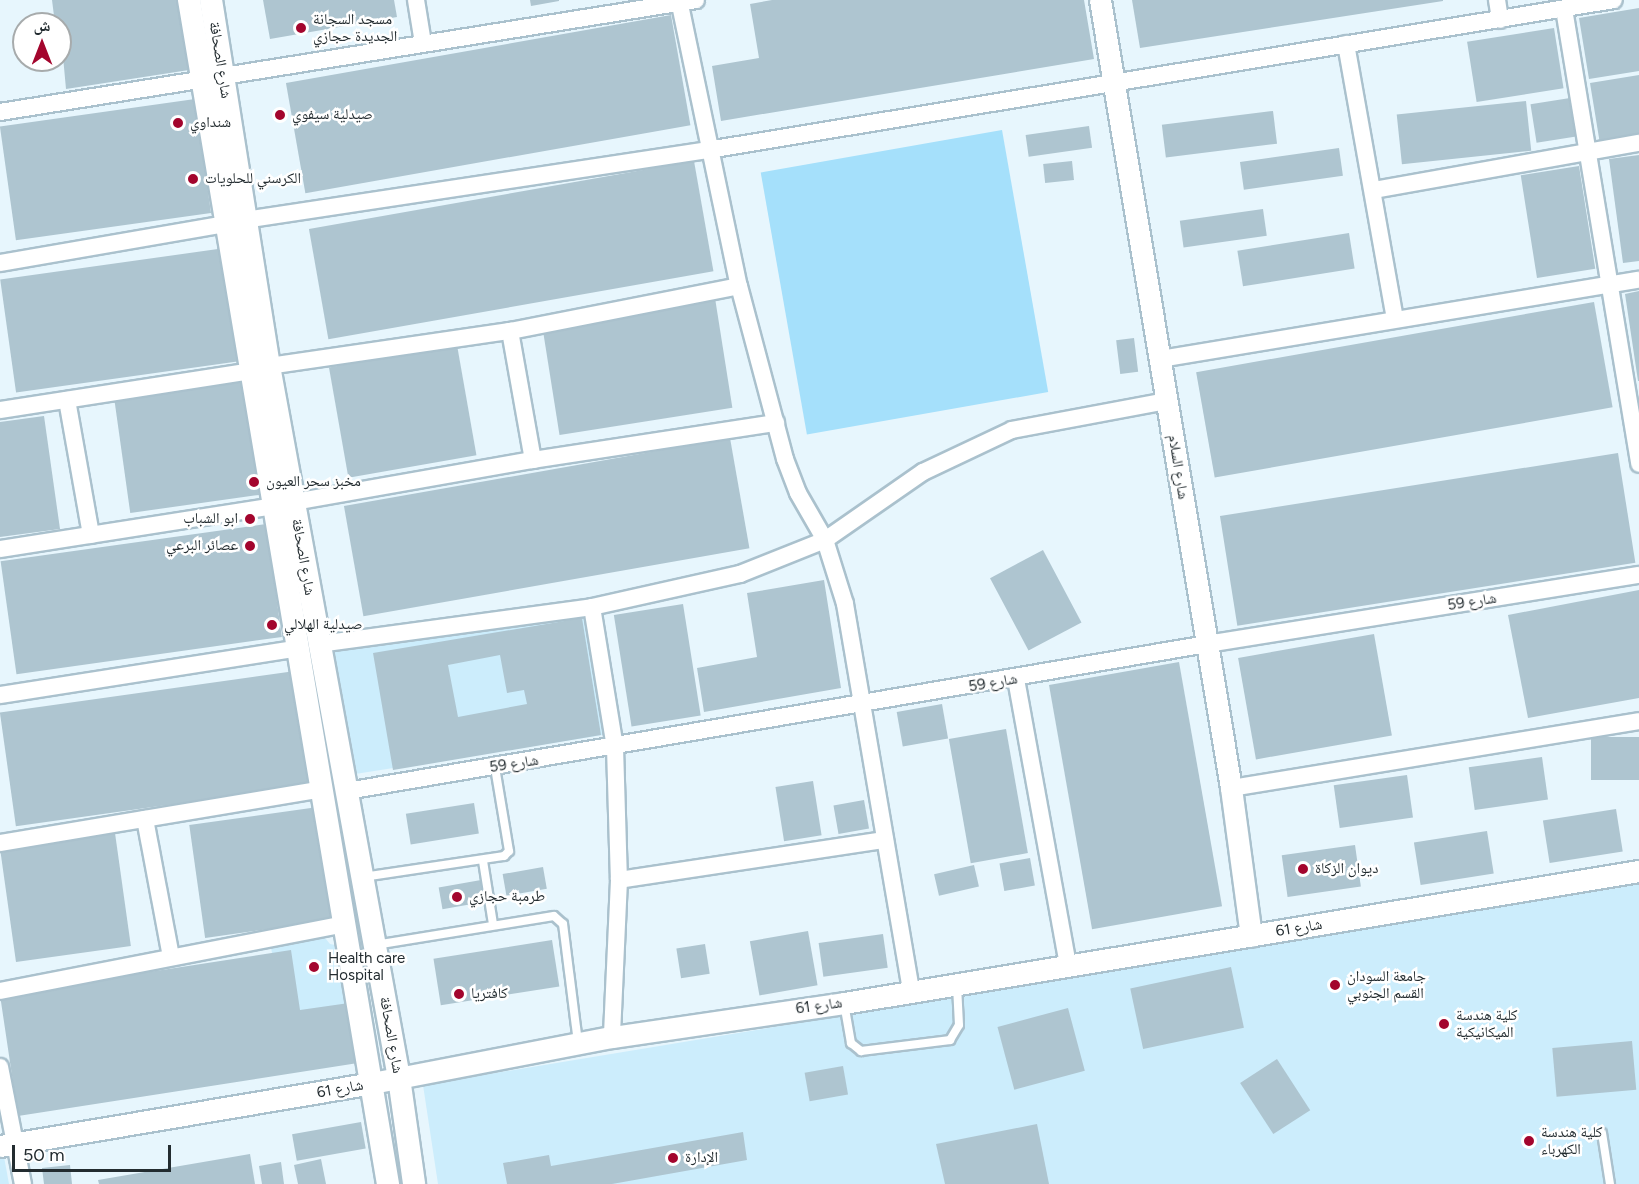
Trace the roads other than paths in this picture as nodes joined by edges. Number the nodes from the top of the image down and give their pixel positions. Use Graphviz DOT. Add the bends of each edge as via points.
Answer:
graph roads {
  1 [pos="189,0"];
  2 [pos="211,0"];
  3 [pos="416,0"];
  4 [pos="1100,0"];
  5 [pos="1497,0"];
  6 [pos="1614,0"];
  7 [pos="685,1"];
  8 [pos="1564,9"];
  9 [pos="1500,20"];
  10 [pos="423,43"];
  11 [pos="1346,44"];
  12 [pos="213,78"];
  13 [pos="1113,84"];
  14 [pos="0,112"];
  15 [pos="1639,143"];
  16 [pos="708,150"];
  17 [pos="1587,152"];
  18 [pos="1374,190"];
  19 [pos="236,222"];
  20 [pos="0,263"];
  21 [pos="1639,280"];
  22 [pos="1608,285"];
  23 [pos="739,286"];
  24 [pos="1395,319"];
  25 [pos="510,331"];
  26 [pos="1160,360"];
  27 [pos="260,368"];
  28 [pos="68,400"];
  29 [pos="1167,401"];
  30 [pos="0,411"];
  31 [pos="776,423"];
  32 [pos="1636,430"];
  33 [pos="533,460"];
  34 [pos="1639,464"];
  35 [pos="284,504"];
  36 [pos="91,535"];
  37 [pos="825,540"];
  38 [pos="0,549"];
  39 [pos="1639,575"];
  40 [pos="592,607"];
  41 [pos="1207,644"];
  42 [pos="309,646"];
  43 [pos="1016,679"];
  44 [pos="0,695"];
  45 [pos="864,705"];
  46 [pos="1639,721"];
  47 [pos="615,747"];
  48 [pos="495,767"];
  49 [pos="1231,788"];
  50 [pos="324,789"];
  51 [pos="347,791"];
  52 [pos="145,819"];
  53 [pos="885,840"];
  54 [pos="0,843"];
  55 [pos="483,861"];
  56 [pos="1639,872"];
  57 [pos="362,878"];
  58 [pos="619,880"];
  59 [pos="346,924"];
  60 [pos="493,924"];
  61 [pos="1251,936"];
  62 [pos="375,945"];
  63 [pos="171,956"];
  64 [pos="1068,965"];
  65 [pos="957,984"];
  66 [pos="0,991"];
  67 [pos="911,992"];
  68 [pos="844,1003"];
  69 [pos="612,1036"];
  70 [pos="578,1043"];
  71 [pos="0,1067"];
  72 [pos="399,1078"];
  73 [pos="372,1083"];
  74 [pos="1602,1133"];
  75 [pos="7,1145"];
  76 [pos="23,1184"];
  77 [pos="388,1184"];
  78 [pos="414,1184"];
  79 [pos="1610,1184"];
  1 -- 12 [label="main road, شارع الصحافة"];
  2 -- 12 [label="main road, شارع الصحافة"];
  3 -- 10 [label="street"];
  4 -- 13 [label="street, شارع السلام"];
  5 -- 9 [label="street"];
  6 -- 8 [label="street"];
  7 -- 10 [label="street"];
  7 -- 16 [label="street"];
  8 -- 9 [label="street"];
  8 -- 17 [label="street"];
  9 -- 11 [label="street"];
  10 -- 12 [label="street"];
  11 -- 13 [label="street"];
  11 -- 18 [label="street"];
  12 -- 14 [label="street"];
  12 -- 19 [label="main road, شارع الصحافة"];
  13 -- 16 [label="street"];
  13 -- 26 [label="street, شارع السلام"];
  15 -- 17 [label="street"];
  16 -- 19 [label="street"];
  16 -- 23 [label="street"];
  17 -- 18 [label="street"];
  17 -- 22 [label="street"];
  18 -- 24 [label="street"];
  19 -- 20 [label="street"];
  19 -- 27 [label="main road, شارع الصحافة"];
  21 -- 22 [label="street"];
  22 -- 24 [label="street"];
  22 -- 32 [label="street"];
  23 -- 25 [label="street"];
  23 -- 31 [label="street"];
  24 -- 26 [label="street"];
  25 -- 27 [label="street"];
  25 -- 33 [label="street"];
  26 -- 29 [label="street, شارع السلام"];
  27 -- 28 [label="street"];
  27 -- 35 [label="main road, شارع الصحافة"];
  28 -- 30 [label="street"];
  28 -- 36 [label="street"];
  29 -- 37 [label="street" via="1012,430 923,472"];
  29 -- 41 [label="street, شارع السلام"];
  31 -- 33 [label="street"];
  31 -- 37 [label="street" via="798,493"];
  32 -- 34 [label="street"];
  33 -- 35 [label="street"];
  35 -- 36 [label="street"];
  35 -- 42 [label="main road, شارع الصحافة"];
  36 -- 38 [label="street"];
  37 -- 40 [label="street" via="741,574"];
  37 -- 45 [label="street" via="845,604"];
  39 -- 41 [label="street, شارع 59"];
  40 -- 42 [label="street"];
  40 -- 47 [label="street"];
  41 -- 43 [label="street, شارع 59"];
  41 -- 49 [label="street, شارع السلام"];
  42 -- 44 [label="street"];
  42 -- 50 [label="main road, شارع الصحافة"];
  42 -- 51 [label="main road, شارع الصحافة"];
  43 -- 45 [label="street, شارع 59"];
  43 -- 64 [label="street"];
  45 -- 47 [label="street, شارع 59"];
  45 -- 53 [label="street"];
  46 -- 49 [label="street"];
  47 -- 48 [label="street, شارع 59"];
  47 -- 58 [label="street"];
  48 -- 51 [label="street, شارع 59"];
  48 -- 55 [label="lane" via="509,851"];
  49 -- 61 [label="street, شارع السلام"];
  50 -- 52 [label="street"];
  50 -- 59 [label="main road, شارع الصحافة"];
  51 -- 57 [label="main road, شارع الصحافة"];
  52 -- 54 [label="street"];
  52 -- 63 [label="street"];
  53 -- 58 [label="street"];
  53 -- 67 [label="street"];
  55 -- 57 [label="lane"];
  55 -- 60 [label="lane"];
  56 -- 61 [label="street, شارع 61"];
  57 -- 62 [label="main road, شارع الصحافة"];
  58 -- 69 [label="street"];
  59 -- 63 [label="street"];
  59 -- 73 [label="main road, شارع الصحافة"];
  60 -- 62 [label="lane"];
  60 -- 70 [label="lane" via="541,916 554,916 563,924"];
  61 -- 64 [label="street, شارع 61"];
  62 -- 72 [label="main road, شارع الصحافة"];
  63 -- 66 [label="street"];
  64 -- 65 [label="street, شارع 61"];
  65 -- 67 [label="street, شارع 61"];
  65 -- 68 [label="lane" via="959,1025 950,1040 861,1051 851,1042"];
  67 -- 68 [label="street, شارع 61"];
  68 -- 69 [label="street, شارع 61"];
  69 -- 70 [label="street, شارع 61"];
  70 -- 72 [label="street, شارع 61"];
  71 -- 75 [label="street"];
  72 -- 73 [label="street, شارع 61"];
  72 -- 78 [label="main road, شارع الصحافة"];
  73 -- 75 [label="street, شارع 61"];
  73 -- 77 [label="main road, شارع الصحافة"];
  74 -- 79 [label="lane"];
  75 -- 76 [label="street"];
}
